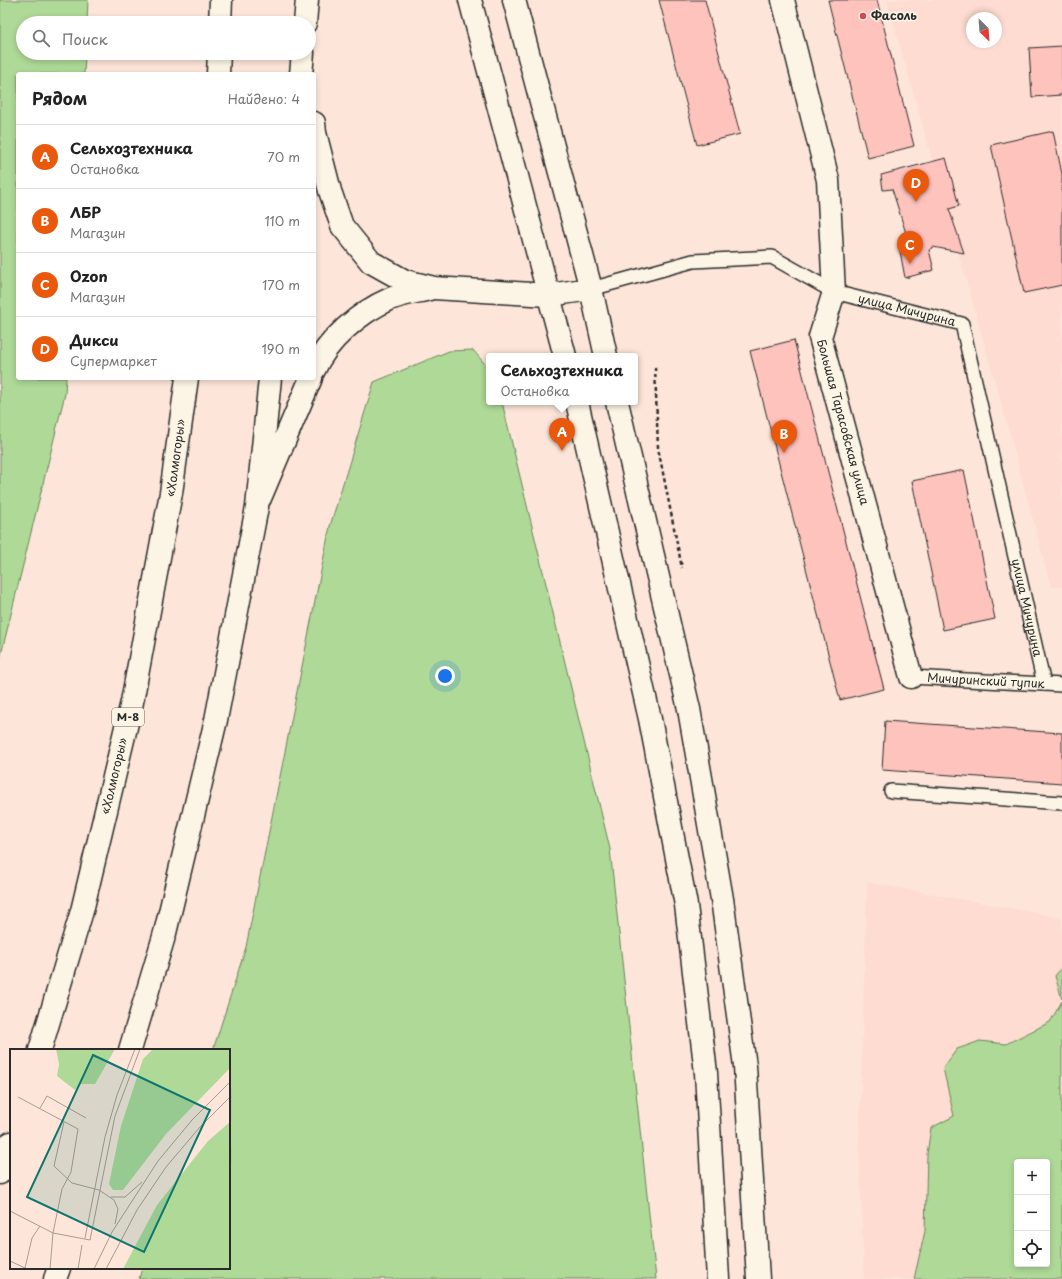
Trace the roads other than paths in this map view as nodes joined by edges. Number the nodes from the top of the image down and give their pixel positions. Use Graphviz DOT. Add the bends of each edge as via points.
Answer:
graph roads {
  1 [pos="221,0"];
  2 [pos="307,0"];
  3 [pos="470,0"];
  4 [pos="514,0"];
  5 [pos="783,0"];
  6 [pos="220,16"];
  7 [pos="306,16"];
  8 [pos="219,60"];
  9 [pos="302,60"];
  10 [pos="307,60"];
  11 [pos="218,72"];
  12 [pos="301,72"];
  13 [pos="309,72"];
  14 [pos="316,137"];
  15 [pos="434,288"];
  16 [pos="591,289"];
  17 [pos="834,292"];
  18 [pos="549,295"];
  19 [pos="564,353"];
  20 [pos="605,353"];
  21 [pos="316,367"];
  22 [pos="187,380"];
  23 [pos="270,380"];
  24 [pos="310,380"];
  25 [pos="578,405"];
  26 [pos="618,405"];
  27 [pos="256,507"];
  28 [pos="911,677"];
  29 [pos="1044,684"];
  30 [pos="1062,685"];
  31 [pos="891,791"];
  32 [pos="1062,803"];
  33 [pos="40,1049"];
  34 [pos="130,1049"];
  35 [pos="10,1145"];
  36 [pos="0,1173"];
  37 [pos="59,1269"];
  38 [pos="55,1279"];
  39 [pos="718,1279"];
  40 [pos="758,1279"];
  1 -- 6 [label="main road"];
  2 -- 7 [label="main road"];
  3 -- 18 [label="main road"];
  4 -- 16 [label="main road"];
  5 -- 17 [label="main road, Большая Тарасовская улица" via="828,180"];
  8 -- 11 [label="main road"];
  9 -- 12 [label="main road"];
  10 -- 13 [label="main road"];
  14 -- 15 [label="main road" via="342,226 371,262 405,281"];
  15 -- 18 [label="main road"];
  15 -- 21 [label="main road" via="390,299 360,316 334,340"];
  16 -- 17 [label="lane, улица Мичурина" via="693,261 772,257"];
  16 -- 18 [label="main road"];
  16 -- 20 [label="main road"];
  17 -- 28 [label="main road, Большая Тарасовская улица" via="820,337"];
  17 -- 29 [label="lane, улица Мичурина" via="962,324"];
  18 -- 19 [label="main road"];
  22 -- 33 [label="main road, «Холмогоры» / М-8" via="171,493 132,702 82,910"];
  23 -- 27 [label="main road"];
  24 -- 27 [label="main road"];
  25 -- 39 [label="main road" via="650,719 686,905 706,1073"];
  26 -- 40 [label="main road" via="689,709 722,899 745,1066"];
  27 -- 34 [label="main road" via="216,720 165,933"];
  28 -- 29 [label="lane, Мичуринский тупик"];
  29 -- 30 [label="lane, Мичуринский тупик"];
  31 -- 32 [label="lane"];
  35 -- 36 [label="main road"];
  37 -- 38 [label="main road"];
}
